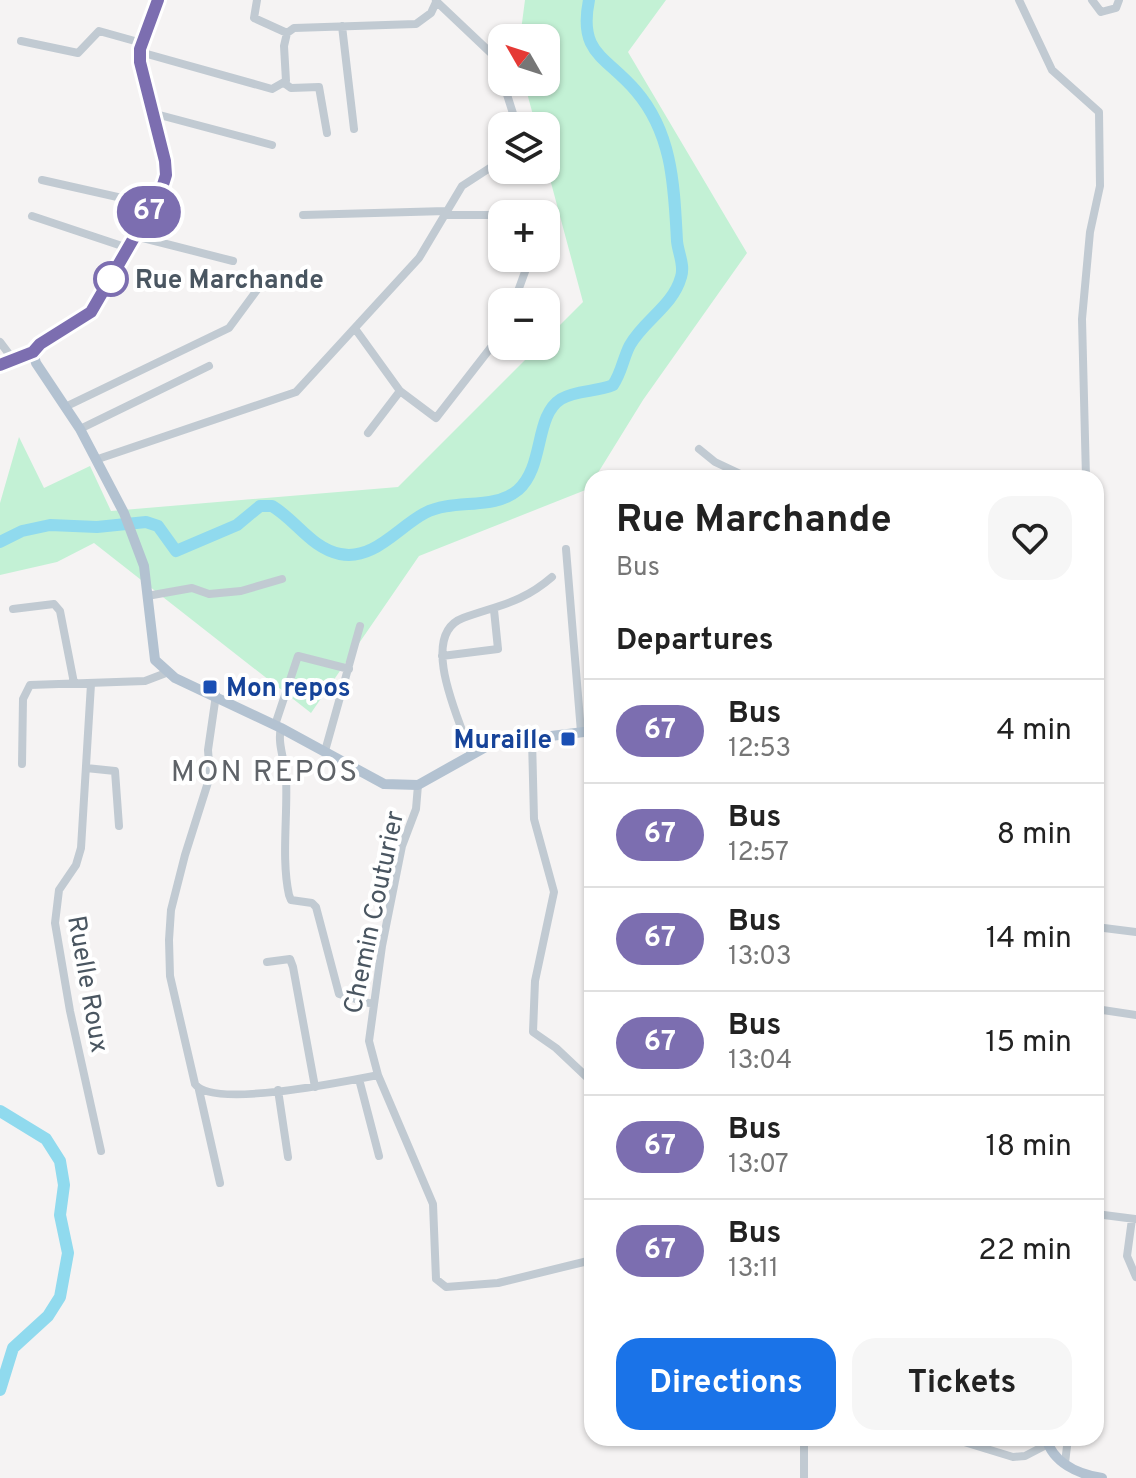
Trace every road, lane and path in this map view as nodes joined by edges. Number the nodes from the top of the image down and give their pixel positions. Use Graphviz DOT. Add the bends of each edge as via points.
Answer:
graph roads {
  1 [pos="158,0"];
  2 [pos="257,0"];
  3 [pos="436,0"];
  4 [pos="1019,0"];
  5 [pos="1092,0"];
  6 [pos="1119,0"];
  7 [pos="342,26"];
  8 [pos="287,33"];
  9 [pos="21,41"];
  10 [pos="141,47"];
  11 [pos="488,50"];
  12 [pos="284,83"];
  13 [pos="152,113"];
  14 [pos="354,129"];
  15 [pos="327,133"];
  16 [pos="272,145"];
  17 [pos="488,169"];
  18 [pos="42,180"];
  19 [pos="153,205"];
  20 [pos="445,213"];
  21 [pos="303,215"];
  22 [pos="488,215"];
  23 [pos="32,216"];
  24 [pos="135,236"];
  25 [pos="128,248"];
  26 [pos="233,261"];
  27 [pos="257,290"];
  28 [pos="356,330"];
  29 [pos="0,342"];
  30 [pos="488,351"];
  31 [pos="33,352"];
  32 [pos="12,358"];
  33 [pos="0,365"];
  34 [pos="209,366"];
  35 [pos="400,391"];
  36 [pos="65,407"];
  37 [pos="80,429"];
  38 [pos="368,433"];
  39 [pos="699,449"];
  40 [pos="98,459"];
  41 [pos="732,470"];
  42 [pos="1086,470"];
  43 [pos="566,549"];
  44 [pos="552,577"];
  45 [pos="282,579"];
  46 [pos="147,596"];
  47 [pos="13,609"];
  48 [pos="494,610"];
  49 [pos="360,626"];
  50 [pos="442,656"];
  51 [pos="349,669"];
  52 [pos="166,673"];
  53 [pos="74,683"];
  54 [pos="91,684"];
  55 [pos="216,695"];
  56 [pos="584,713"];
  57 [pos="278,726"];
  58 [pos="584,731"];
  59 [pos="532,739"];
  60 [pos="325,751"];
  61 [pos="471,754"];
  62 [pos="22,764"];
  63 [pos="86,768"];
  64 [pos="418,785"];
  65 [pos="119,826"];
  66 [pos="1104,928"];
  67 [pos="1136,932"];
  68 [pos="267,962"];
  69 [pos="372,1004"];
  70 [pos="1104,1010"];
  71 [pos="1136,1015"];
  72 [pos="584,1074"];
  73 [pos="378,1075"];
  74 [pos="359,1079"];
  75 [pos="315,1087"];
  76 [pos="199,1090"];
  77 [pos="278,1090"];
  78 [pos="101,1151"];
  79 [pos="379,1156"];
  80 [pos="288,1157"];
  81 [pos="220,1183"];
  82 [pos="1104,1215"];
  83 [pos="1134,1219"];
  84 [pos="1131,1257"];
  85 [pos="584,1262"];
  86 [pos="1136,1277"];
  87 [pos="804,1446"];
  88 [pos="980,1446"];
  89 [pos="1039,1446"];
  90 [pos="1051,1446"];
  91 [pos="1067,1446"];
  92 [pos="1065,1463"];
  93 [pos="804,1478"];
  94 [pos="1102,1478"];
  1 -- 10 [label="main road"];
  2 -- 8 [label="street" via="254,18"];
  3 -- 7 [label="street" via="431,13 416,24"];
  3 -- 11 [label="street"];
  4 -- 42 [label="street" via="1052,70 1099,112 1100,186 1082,319"];
  5 -- 6 [label="street" via="1101,12 1116,8"];
  7 -- 8 [label="street" via="302,26"];
  7 -- 14 [label="street"];
  8 -- 12 [label="street"];
  9 -- 10 [label="street" via="78,53 99,31"];
  10 -- 12 [label="street" via="243,83 272,89"];
  10 -- 13 [label="main road" via="141,73"];
  12 -- 15 [label="street" via="291,88 319,87"];
  13 -- 16 [label="street"];
  13 -- 19 [label="main road" via="167,171"];
  17 -- 20 [label="street" via="462,186"];
  18 -- 19 [label="street"];
  19 -- 24 [label="main road"];
  20 -- 21 [label="street"];
  20 -- 22 [label="street"];
  20 -- 28 [label="street" via="419,258"];
  23 -- 25 [label="street"];
  24 -- 25 [label="main road"];
  24 -- 26 [label="street"];
  25 -- 31 [label="main road" via="91,312"];
  27 -- 36 [label="street" via="229,328"];
  28 -- 35 [label="street"];
  28 -- 40 [label="street" via="296,392"];
  29 -- 32 [label="street"];
  30 -- 35 [label="street" via="440,416 432,417"];
  31 -- 32 [label="street"];
  31 -- 36 [label="main road"];
  32 -- 33 [label="street"];
  34 -- 37 [label="street"];
  35 -- 38 [label="street"];
  36 -- 37 [label="main road"];
  37 -- 40 [label="main road"];
  39 -- 41 [label="street"];
  40 -- 46 [label="main road" via="144,566"];
  43 -- 56 [label="street"];
  44 -- 48 [label="street" via="531,595"];
  45 -- 46 [label="street" via="241,591 209,594 192,588"];
  46 -- 52 [label="main road" via="155,660"];
  47 -- 53 [label="street" via="54,604 60,611"];
  48 -- 50 [label="street" via="455,622 443,639"];
  48 -- 50 [label="street" via="498,649"];
  49 -- 51 [label="street"];
  50 -- 61 [label="street"];
  51 -- 57 [label="street" via="298,656"];
  51 -- 60 [label="street"];
  52 -- 54 [label="street" via="145,681"];
  52 -- 55 [label="main road"];
  53 -- 54 [label="street"];
  53 -- 62 [label="street" via="35,683 26,689"];
  54 -- 63 [label="street, Ruelle Roux"];
  55 -- 57 [label="main road"];
  55 -- 76 [label="street" via="210,776 171,910 169,940 170,976"];
  57 -- 60 [label="main road"];
  57 -- 69 [label="street" via="285,757 289,895 316,907 339,994"];
  58 -- 59 [label="main road"];
  59 -- 61 [label="main road" via="493,743"];
  59 -- 72 [label="street" via="534,819 554,892 535,981 533,1032"];
  60 -- 64 [label="main road" via="384,784"];
  61 -- 64 [label="main road"];
  63 -- 65 [label="street" via="115,771"];
  63 -- 78 [label="street, Ruelle Roux" via="81,848 59,890 55,923"];
  64 -- 69 [label="street, Chemin Couturier"];
  66 -- 67 [label="street"];
  68 -- 75 [label="street" via="290,959"];
  69 -- 73 [label="street, Chemin Couturier" via="369,1041"];
  70 -- 71 [label="street"];
  73 -- 74 [label="street"];
  73 -- 85 [label="street, Chemin Couturier" via="433,1204 436,1279 441,1286"];
  74 -- 75 [label="street"];
  74 -- 79 [label="street"];
  75 -- 77 [label="street"];
  76 -- 77 [label="street"];
  76 -- 81 [label="street"];
  77 -- 80 [label="street"];
  82 -- 83 [label="street"];
  83 -- 84 [label="street"];
  84 -- 86 [label="street"];
  87 -- 93 [label="street"];
  88 -- 89 [label="street" via="1020,1457"];
  90 -- 92 [label="main road"];
  91 -- 92 [label="street"];
  92 -- 94 [label="main road"];
}
